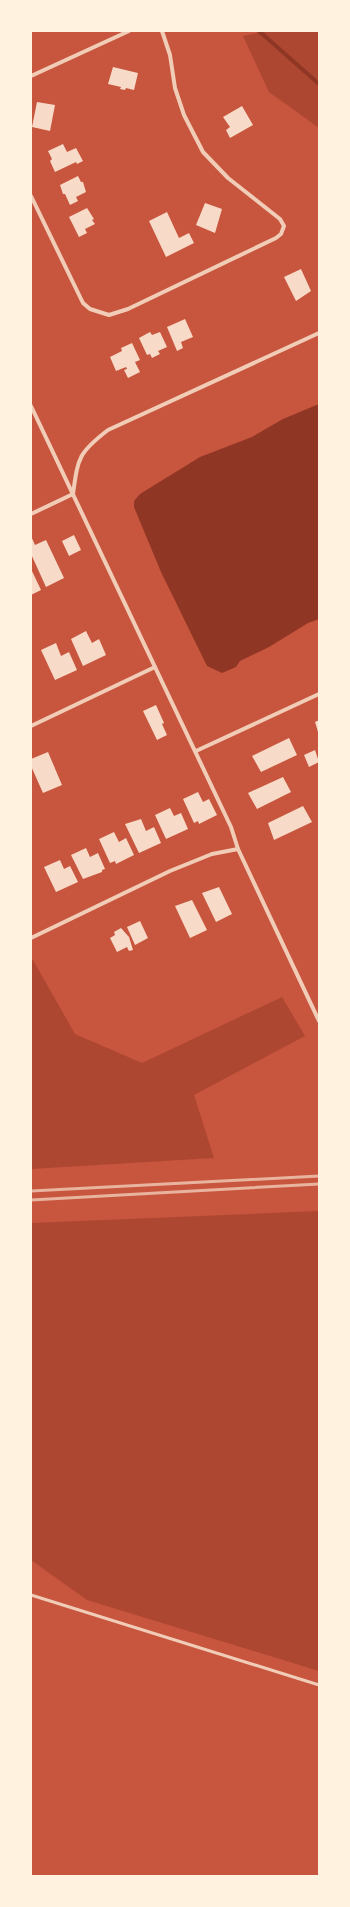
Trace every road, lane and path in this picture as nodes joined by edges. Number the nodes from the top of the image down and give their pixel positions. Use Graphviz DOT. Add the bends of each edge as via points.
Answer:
graph roads {
  1 [pos="129,31"];
  2 [pos="162,31"];
  3 [pos="31,76"];
  4 [pos="31,196"];
  5 [pos="319,333"];
  6 [pos="31,406"];
  7 [pos="73,494"];
  8 [pos="31,514"];
  9 [pos="155,667"];
  10 [pos="319,694"];
  11 [pos="31,726"];
  12 [pos="196,751"];
  13 [pos="238,849"];
  14 [pos="31,938"];
  15 [pos="318,1018"];
  16 [pos="31,1595"];
  17 [pos="319,1685"];
  1 -- 3 [label="street"];
  2 -- 4 [label="street" via="182,108 203,152 228,178 280,219 284,226 282,234 135,306 109,315 90,309 84,303"];
  5 -- 7 [label="street" via="108,430 92,442 81,455"];
  6 -- 7 [label="street"];
  7 -- 8 [label="street"];
  7 -- 9 [label="street"];
  9 -- 11 [label="street"];
  9 -- 12 [label="street"];
  10 -- 12 [label="street"];
  12 -- 13 [label="street" via="231,827"];
  13 -- 14 [label="street" via="212,854 170,871"];
  13 -- 15 [label="street"];
  16 -- 17 [label="lane"];
}
